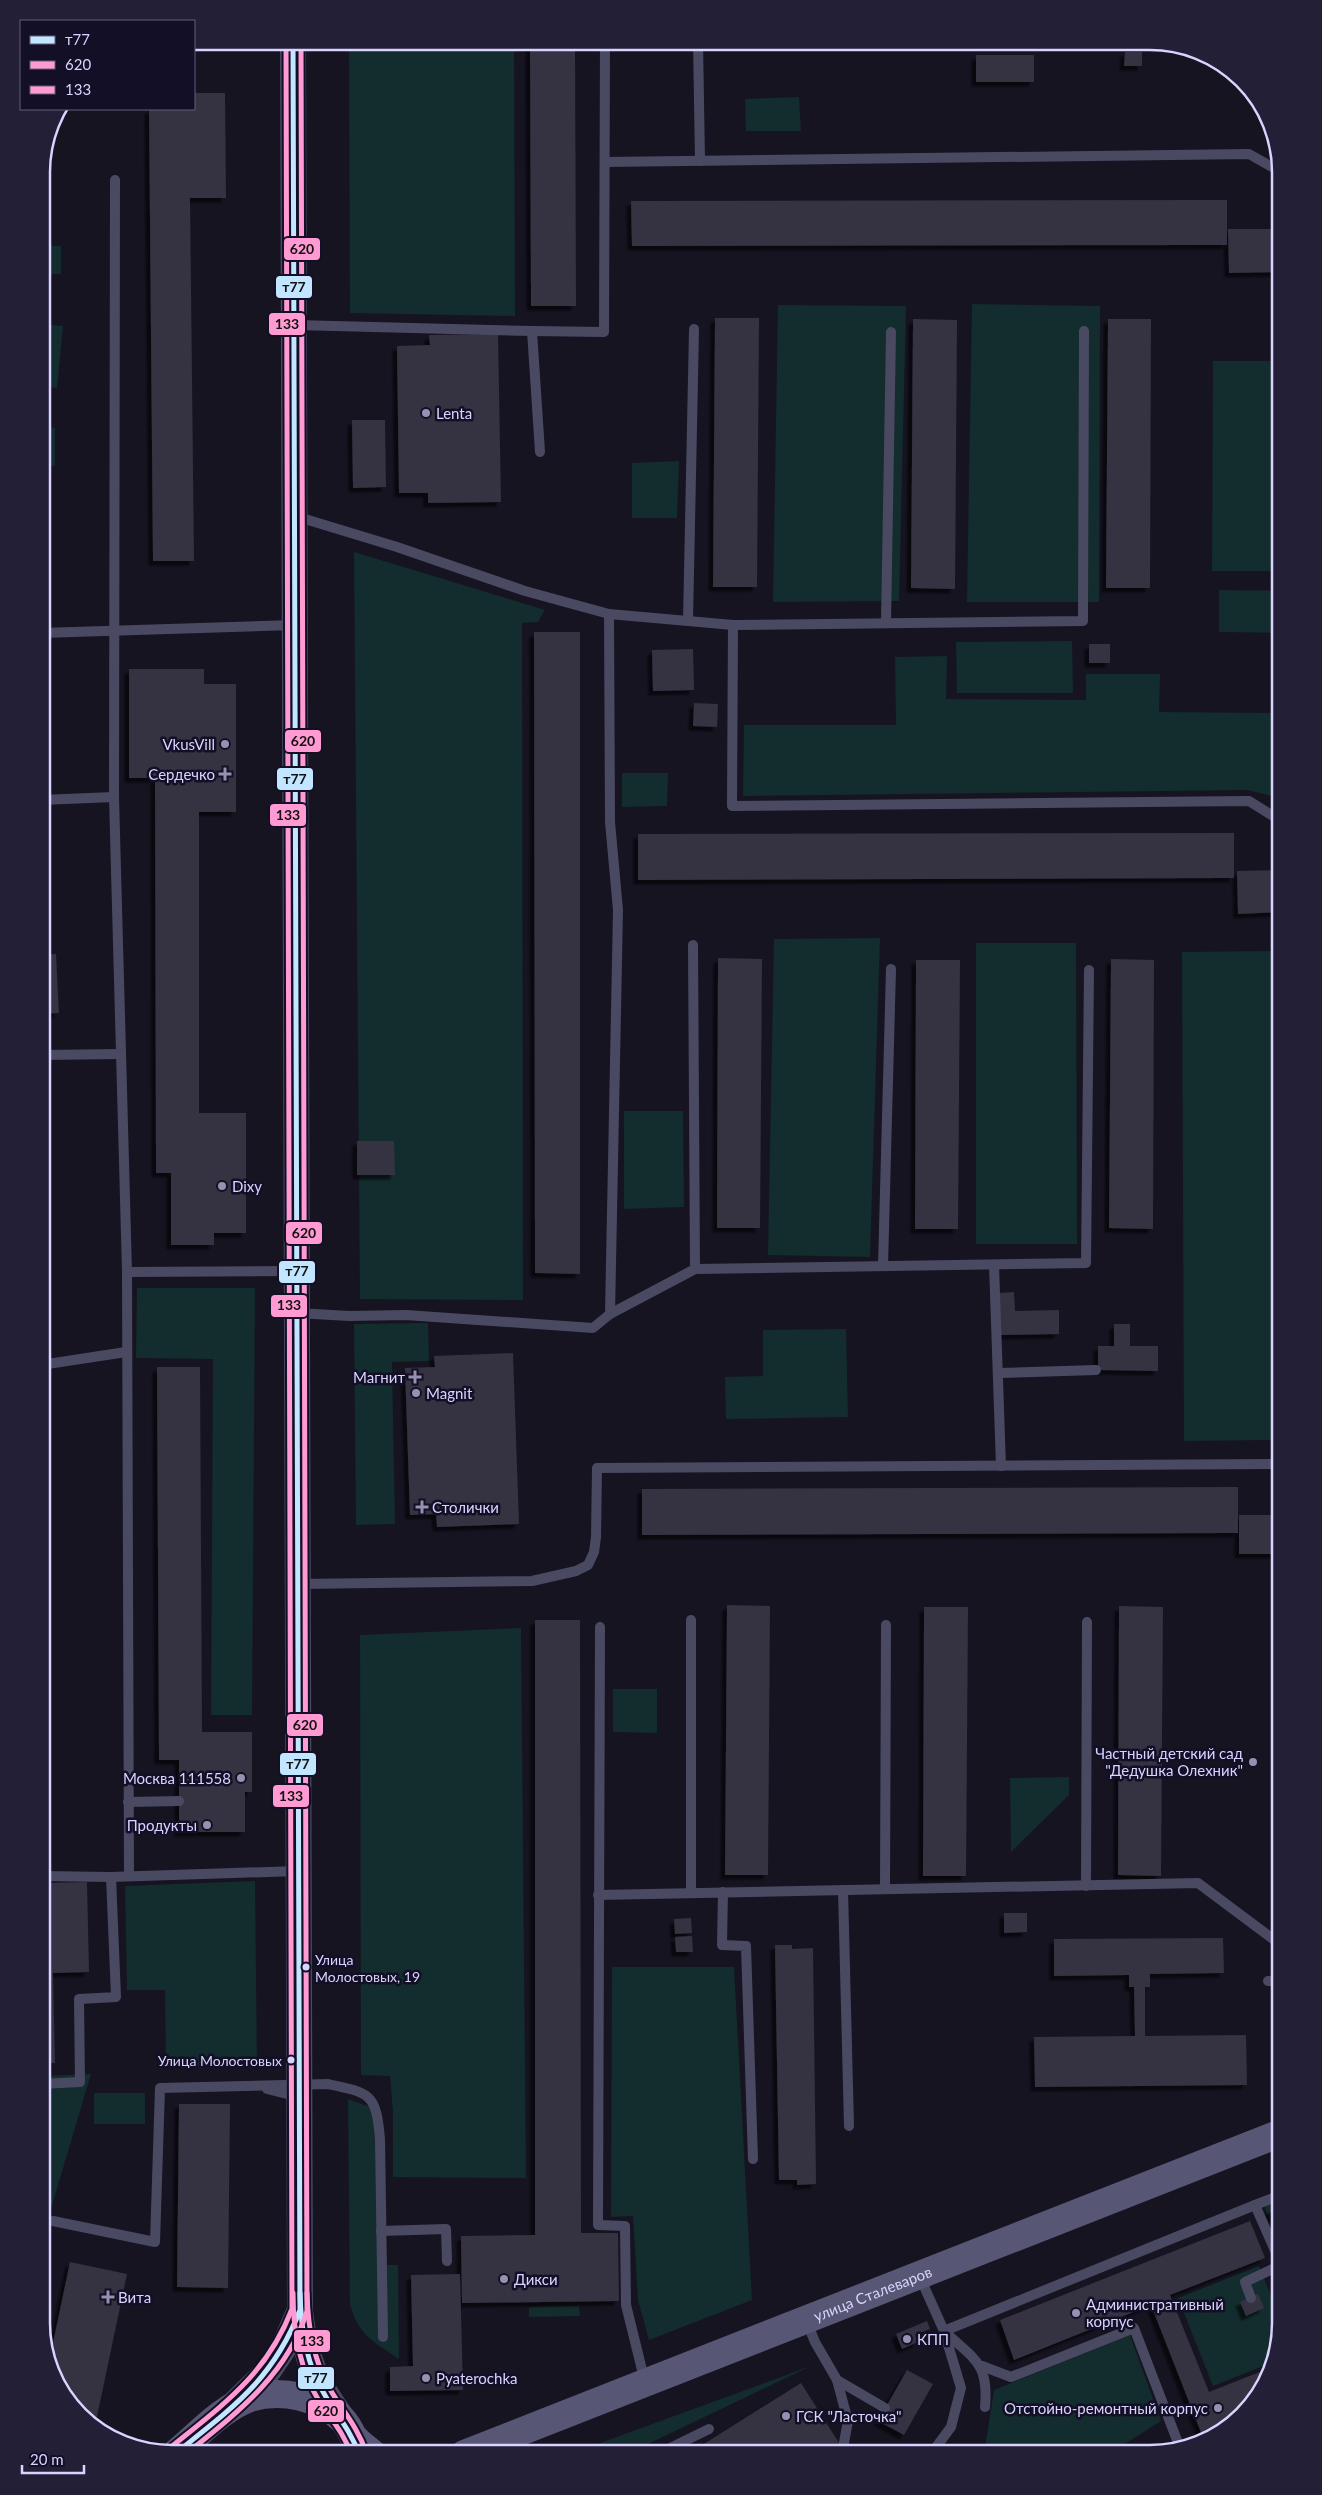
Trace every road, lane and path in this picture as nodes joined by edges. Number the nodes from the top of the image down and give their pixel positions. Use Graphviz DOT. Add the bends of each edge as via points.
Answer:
graph roads {
  1 [pos="293,50"];
  2 [pos="605,50"];
  3 [pos="698,50"];
  4 [pos="700,161"];
  5 [pos="605,162"];
  6 [pos="1272,167"];
  7 [pos="115,180"];
  8 [pos="294,325"];
  9 [pos="694,329"];
  10 [pos="532,331"];
  11 [pos="1084,331"];
  12 [pos="891,332"];
  13 [pos="540,452"];
  14 [pos="294,516"];
  15 [pos="609,614"];
  16 [pos="688,622"];
  17 [pos="886,623"];
  18 [pos="295,625"];
  19 [pos="733,625"];
  20 [pos="113,631"];
  21 [pos="50,633"];
  22 [pos="114,797"];
  23 [pos="50,800"];
  24 [pos="1272,816"];
  25 [pos="693,945"];
  26 [pos="891,969"];
  27 [pos="1089,970"];
  28 [pos="121,1054"];
  29 [pos="50,1055"];
  30 [pos="994,1265"];
  31 [pos="883,1266"];
  32 [pos="695,1269"];
  33 [pos="297,1271"];
  34 [pos="127,1272"];
  35 [pos="297,1313"];
  36 [pos="610,1314"];
  37 [pos="126,1352"];
  38 [pos="50,1364"];
  39 [pos="1096,1370"];
  40 [pos="998,1373"];
  41 [pos="1272,1464"];
  42 [pos="1001,1466"];
  43 [pos="298,1584"];
  44 [pos="691,1620"];
  45 [pos="1087,1622"];
  46 [pos="886,1625"];
  47 [pos="600,1627"];
  48 [pos="179,1801"];
  49 [pos="128,1802"];
  50 [pos="299,1870"];
  51 [pos="50,1876"];
  52 [pos="129,1876"];
  53 [pos="111,1877"];
  54 [pos="1086,1886"];
  55 [pos="885,1889"];
  56 [pos="843,1890"];
  57 [pos="723,1892"];
  58 [pos="691,1893"];
  59 [pos="598,1895"];
  60 [pos="1272,1938"];
  61 [pos="1268,1981"];
  62 [pos="1272,1981"];
  63 [pos="50,2084"];
  64 [pos="300,2090"];
  65 [pos="849,2126"];
  66 [pos="1272,2136"];
  67 [pos="753,2159"];
  68 [pos="1272,2198"];
  69 [pos="1255,2205"];
  70 [pos="53,2221"];
  71 [pos="381,2231"];
  72 [pos="1272,2244"];
  73 [pos="447,2261"];
  74 [pos="1272,2269"];
  75 [pos="918,2274"];
  76 [pos="1251,2298"];
  77 [pos="300,2310"];
  78 [pos="806,2319"];
  79 [pos="944,2331"];
  80 [pos="383,2337"];
  81 [pos="982,2366"];
  82 [pos="837,2380"];
  83 [pos="645,2382"];
  84 [pos="247,2396"];
  85 [pos="985,2407"];
  86 [pos="885,2408"];
  87 [pos="709,2429"];
  88 [pos="352,2436"];
  89 [pos="1178,2442"];
  90 [pos="187,2445"];
  91 [pos="362,2445"];
  92 [pos="505,2445"];
  93 [pos="676,2445"];
  94 [pos="844,2445"];
  95 [pos="938,2445"];
  1 -- 8 [label="street"];
  2 -- 5 [label="lane"];
  3 -- 4 [label="lane"];
  4 -- 5 [label="lane"];
  4 -- 6 [label="lane" via="1249,154"];
  5 -- 10 [label="lane" via="604,332"];
  7 -- 20 [label="lane"];
  8 -- 10 [label="lane"];
  8 -- 14 [label="street"];
  9 -- 16 [label="lane"];
  10 -- 13 [label="lane"];
  11 -- 17 [label="lane" via="1083,621"];
  12 -- 17 [label="lane"];
  14 -- 15 [label="lane" via="525,591"];
  14 -- 18 [label="street"];
  15 -- 16 [label="lane"];
  15 -- 36 [label="lane" via="610,822 618,910"];
  16 -- 19 [label="lane"];
  17 -- 19 [label="lane"];
  18 -- 20 [label="lane"];
  18 -- 33 [label="street"];
  19 -- 24 [label="lane" via="732,806 1249,802"];
  20 -- 21 [label="lane"];
  20 -- 22 [label="lane"];
  22 -- 23 [label="lane"];
  22 -- 28 [label="lane"];
  25 -- 32 [label="lane"];
  26 -- 31 [label="lane"];
  27 -- 30 [label="lane" via="1086,1263"];
  28 -- 29 [label="lane"];
  28 -- 34 [label="lane"];
  30 -- 31 [label="lane"];
  30 -- 40 [label="lane"];
  31 -- 32 [label="lane"];
  32 -- 36 [label="lane"];
  33 -- 34 [label="lane"];
  33 -- 35 [label="street"];
  34 -- 37 [label="lane"];
  35 -- 36 [label="lane" via="406,1316 593,1328"];
  35 -- 43 [label="street"];
  37 -- 38 [label="lane"];
  37 -- 49 [label="lane"];
  39 -- 40 [label="lane"];
  40 -- 42 [label="lane"];
  41 -- 42 [label="lane"];
  42 -- 43 [label="lane" via="597,1468 594,1552 588,1564 576,1571 532,1581"];
  43 -- 50 [label="street"];
  44 -- 58 [label="lane"];
  45 -- 54 [label="lane"];
  46 -- 55 [label="lane"];
  47 -- 59 [label="lane"];
  48 -- 49 [label="lane"];
  49 -- 52 [label="lane"];
  50 -- 52 [label="lane"];
  50 -- 64 [label="street"];
  51 -- 53 [label="lane"];
  52 -- 53 [label="lane"];
  53 -- 63 [label="lane" via="116,1997 79,1999 80,2082"];
  54 -- 55 [label="lane"];
  54 -- 60 [label="lane" via="1198,1883"];
  55 -- 56 [label="lane"];
  56 -- 57 [label="lane"];
  56 -- 65 [label="lane"];
  57 -- 58 [label="lane"];
  57 -- 67 [label="lane" via="722,1945 746,1946"];
  58 -- 59 [label="lane"];
  59 -- 83 [label="lane" via="598,2225 625,2226 626,2305"];
  61 -- 62 [label="lane"];
  64 -- 70 [label="lane" via="251,2086 160,2088 155,2242"];
  64 -- 71 [label="lane" via="328,2084 354,2089 368,2097 378,2111"];
  64 -- 77 [label="street"];
  66 -- 75 [label="main road, улица Сталеваров"];
  68 -- 69 [label="lane"];
  69 -- 72 [label="lane"];
  69 -- 79 [label="lane"];
  71 -- 73 [label="lane" via="446,2229"];
  71 -- 80 [label="lane"];
  74 -- 76 [label="lane" via="1245,2282"];
  75 -- 78 [label="main road, улица Сталеваров"];
  75 -- 79 [label="lane"];
  77 -- 84 [label="street" via="283,2349"];
  77 -- 88 [label="street" via="307,2355 314,2375"];
  78 -- 82 [label="lane"];
  78 -- 83 [label="main road, улица Сталеваров"];
  79 -- 81 [label="lane"];
  79 -- 95 [label="lane" via="961,2388 952,2427"];
  81 -- 85 [label="lane" via="987,2386"];
  81 -- 89 [label="lane" via="1010,2377 1134,2328"];
  82 -- 86 [label="lane"];
  82 -- 94 [label="lane" via="848,2421"];
  83 -- 92 [label="main road, улица Сталеваров"];
  84 -- 88 [label="main road" via="277,2394 303,2397 323,2405"];
  84 -- 90 [label="main road"];
  87 -- 93 [label="lane"];
  88 -- 91 [label="main road"];
}
